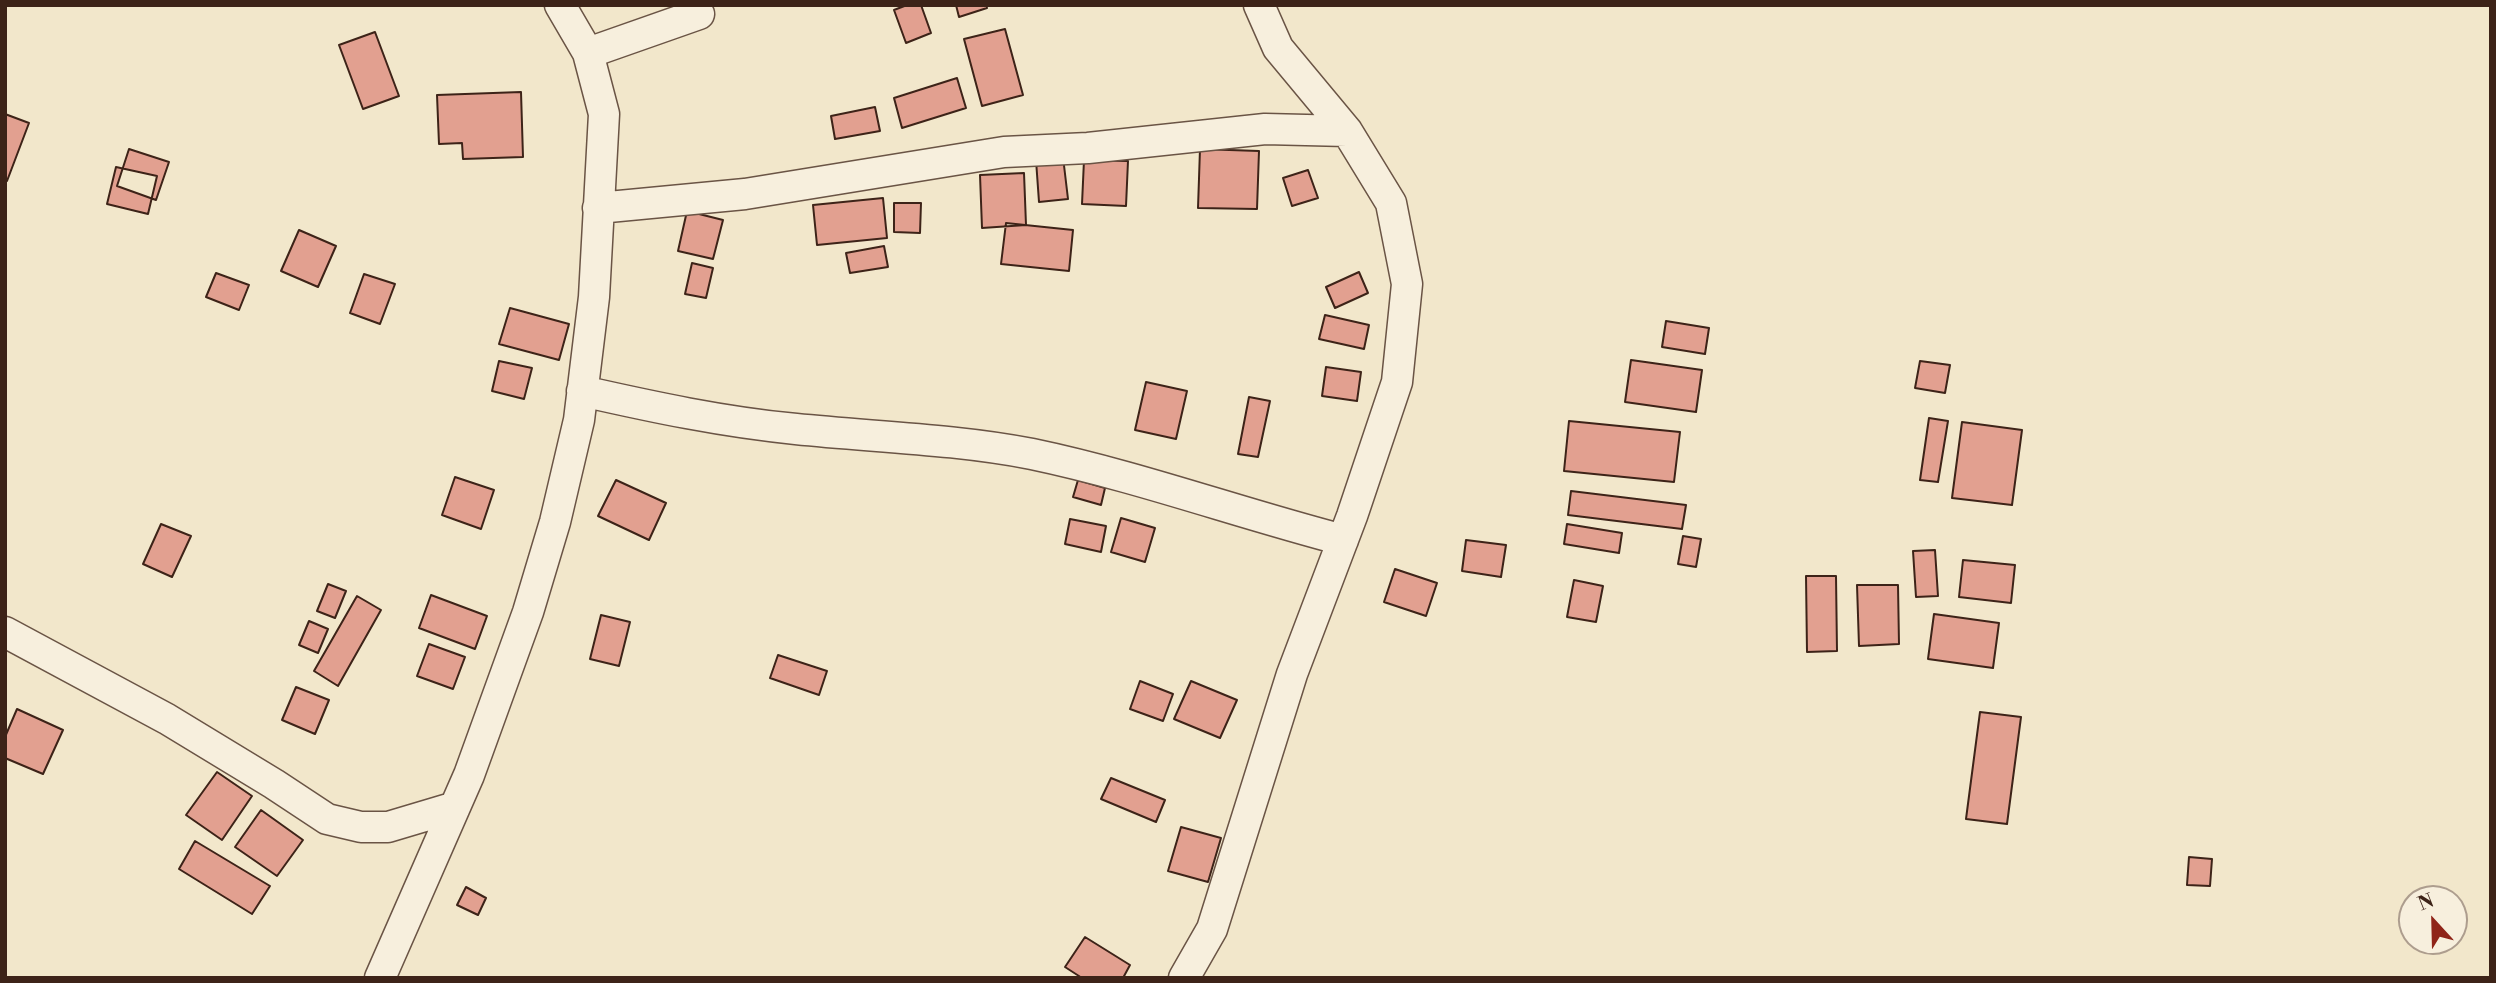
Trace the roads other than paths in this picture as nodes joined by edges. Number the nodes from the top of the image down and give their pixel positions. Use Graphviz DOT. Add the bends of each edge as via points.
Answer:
graph roads {
  1 [pos="561,5"];
  2 [pos="1259,5"];
  3 [pos="699,14"];
  4 [pos="588,53"];
  5 [pos="1347,131"];
  6 [pos="598,208"];
  7 [pos="582,391"];
  8 [pos="1343,540"];
  9 [pos="5,632"];
  10 [pos="455,807"];
  11 [pos="380,978"];
  12 [pos="1184,978"];
  1 -- 4 [label="street"];
  2 -- 5 [label="street" via="1278,48"];
  3 -- 4 [label="street"];
  4 -- 6 [label="street" via="604,114"];
  5 -- 6 [label="street" via="1265,130 1004,152 745,194"];
  5 -- 8 [label="street" via="1391,204 1407,284 1397,382"];
  6 -- 7 [label="street" via="594,298"];
  7 -- 8 [label="street" via="676,412 794,429 1031,454"];
  7 -- 10 [label="street" via="558,509 528,612"];
  8 -- 12 [label="street" via="1292,674 1212,929"];
  9 -- 10 [label="street" via="167,719 327,819 361,827 388,827"];
  10 -- 11 [label="street"];
}
